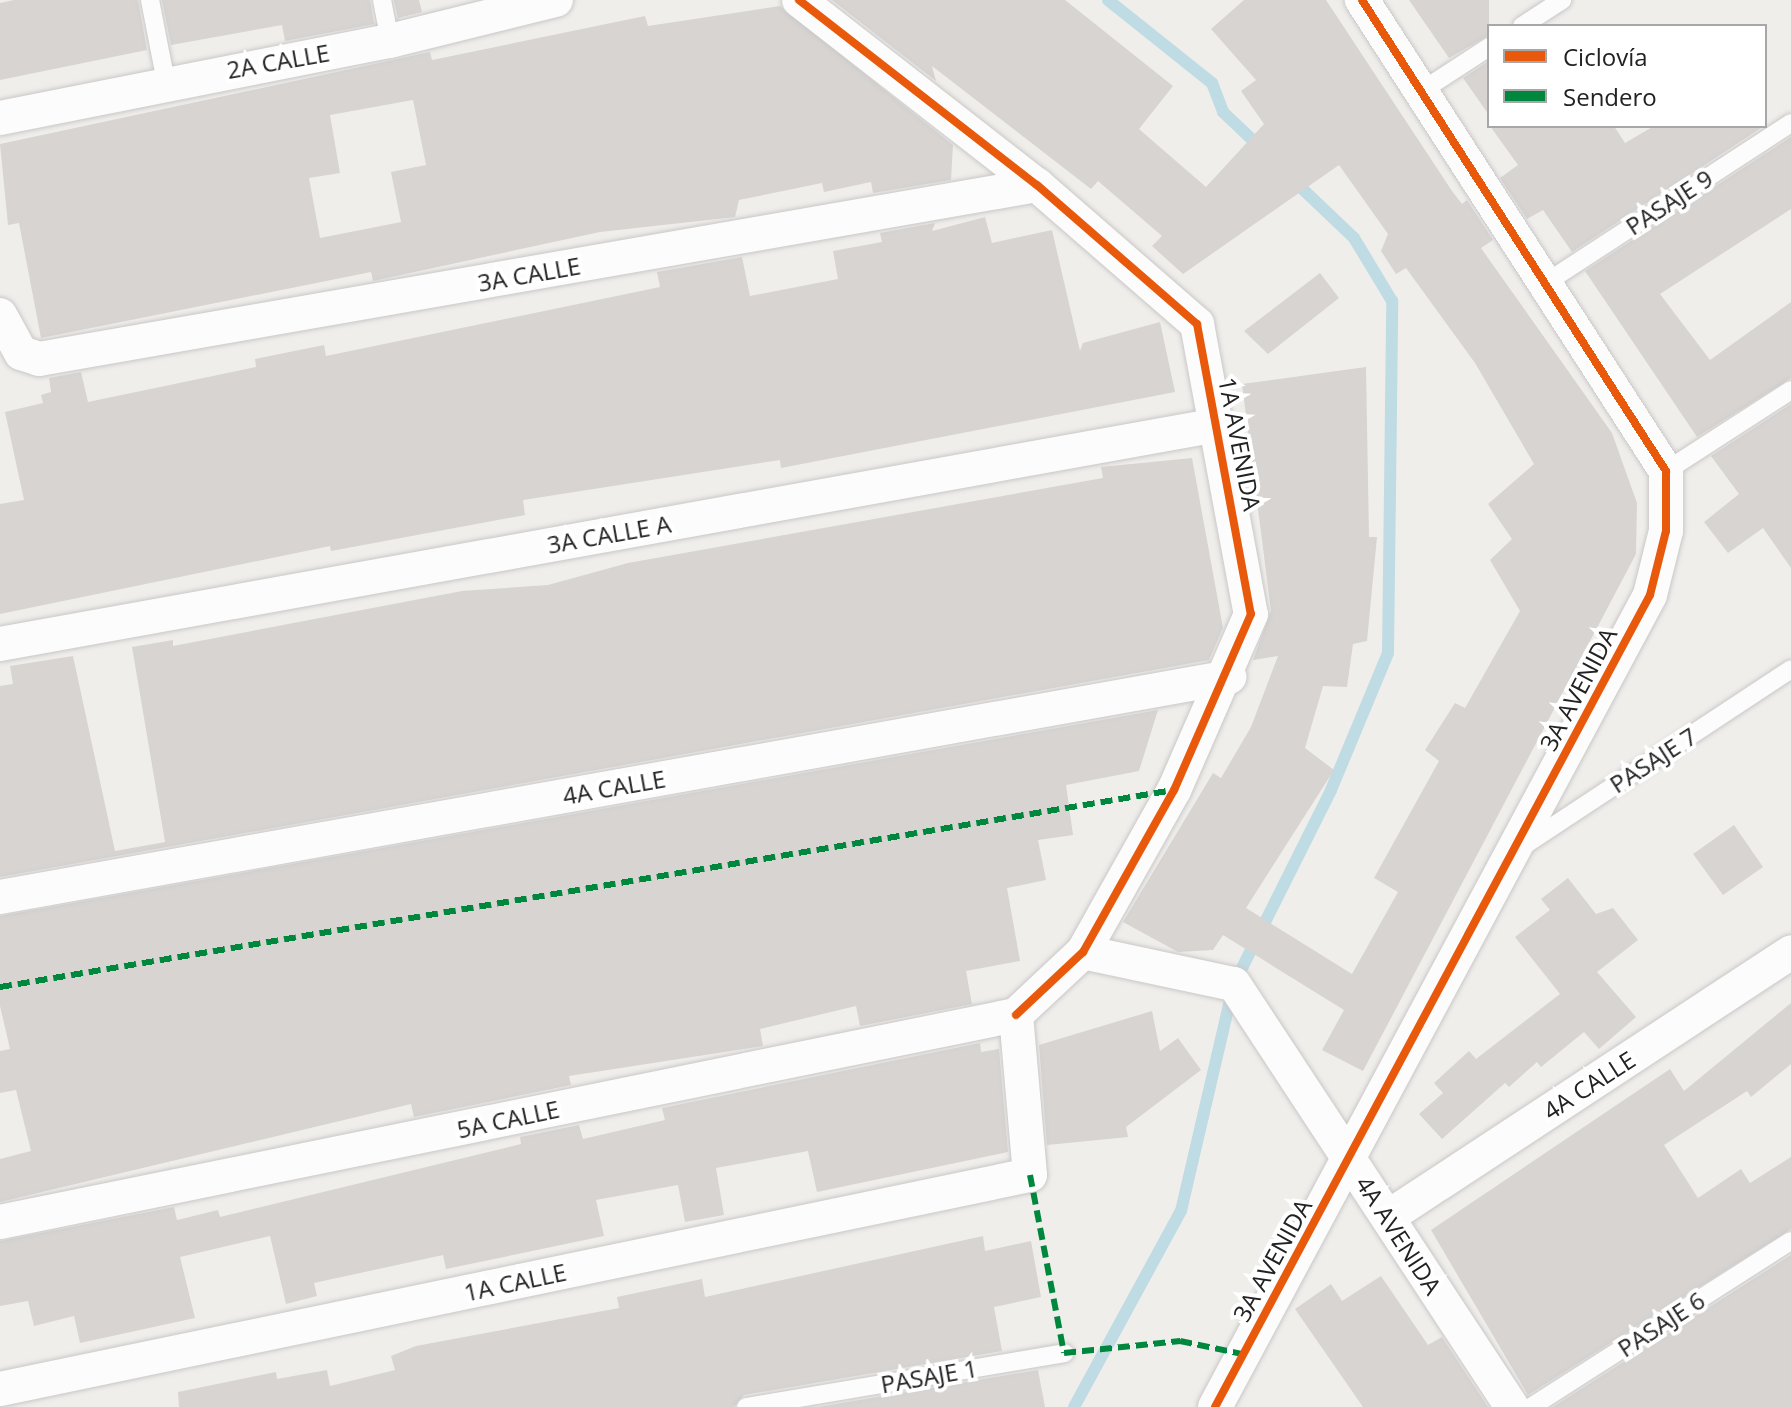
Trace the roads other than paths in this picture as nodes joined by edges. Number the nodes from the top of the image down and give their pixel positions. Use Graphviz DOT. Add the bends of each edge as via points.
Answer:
graph roads {
  1 [pos="150,0"];
  2 [pos="382,0"];
  3 [pos="556,0"];
  4 [pos="799,0"];
  5 [pos="1362,0"];
  6 [pos="1562,0"];
  7 [pos="1525,24"];
  8 [pos="390,41"];
  9 [pos="1487,48"];
  10 [pos="166,82"];
  11 [pos="1420,92"];
  12 [pos="0,118"];
  13 [pos="1791,123"];
  14 [pos="1037,185"];
  15 [pos="1547,282"];
  16 [pos="0,315"];
  17 [pos="1791,390"];
  18 [pos="1217,425"];
  19 [pos="1666,471"];
  20 [pos="0,644"];
  21 [pos="1791,669"];
  22 [pos="1229,677"];
  23 [pos="1514,851"];
  24 [pos="0,897"];
  25 [pos="1083,952"];
  26 [pos="1791,952"];
  27 [pos="1016,1015"];
  28 [pos="1351,1162"];
  29 [pos="1388,1217"];
  30 [pos="0,1222"];
  31 [pos="1791,1241"];
  32 [pos="1064,1353"];
  33 [pos="0,1389"];
  34 [pos="746,1407"];
  35 [pos="1215,1407"];
  36 [pos="1512,1407"];
  37 [pos="1531,1407"];
  1 -- 10 [label="lane"];
  2 -- 8 [label="lane"];
  3 -- 8 [label="street, 2A CALLE"];
  4 -- 14 [label="street, 1A AVENIDA"];
  5 -- 11 [label="street"];
  6 -- 7 [label="lane"];
  8 -- 10 [label="street, 2A CALLE"];
  9 -- 11 [label="lane"];
  10 -- 12 [label="street, 2A CALLE"];
  11 -- 15 [label="street"];
  13 -- 15 [label="lane, PASAJE 9"];
  14 -- 16 [label="street, 3A CALLE" via="39,359 21,353"];
  14 -- 18 [label="street, 1A AVENIDA" via="1197,324"];
  15 -- 19 [label="street"];
  17 -- 19 [label="lane"];
  18 -- 20 [label="street, 3A CALLE A"];
  18 -- 22 [label="street, 1A AVENIDA" via="1251,614"];
  19 -- 23 [label="street, 3A AVENIDA" via="1666,531 1650,595"];
  21 -- 23 [label="lane, PASAJE 7"];
  22 -- 24 [label="street, 4A CALLE"];
  22 -- 25 [label="street, 1A AVENIDA"];
  23 -- 28 [label="street, 3A AVENIDA"];
  25 -- 27 [label="street, 1A AVENIDA"];
  25 -- 28 [label="street, 4A AVENIDA" via="1234,984"];
  26 -- 29 [label="street, 4A CALLE"];
  27 -- 30 [label="street, 5A CALLE"];
  27 -- 33 [label="street, 1A CALLE" via="1030,1175"];
  28 -- 29 [label="street, 4A AVENIDA"];
  28 -- 35 [label="street, 3A AVENIDA"];
  29 -- 36 [label="street, 4A AVENIDA"];
  31 -- 37 [label="lane, PASAJE 6"];
  32 -- 34 [label="lane, PASAJE 1"];
}
